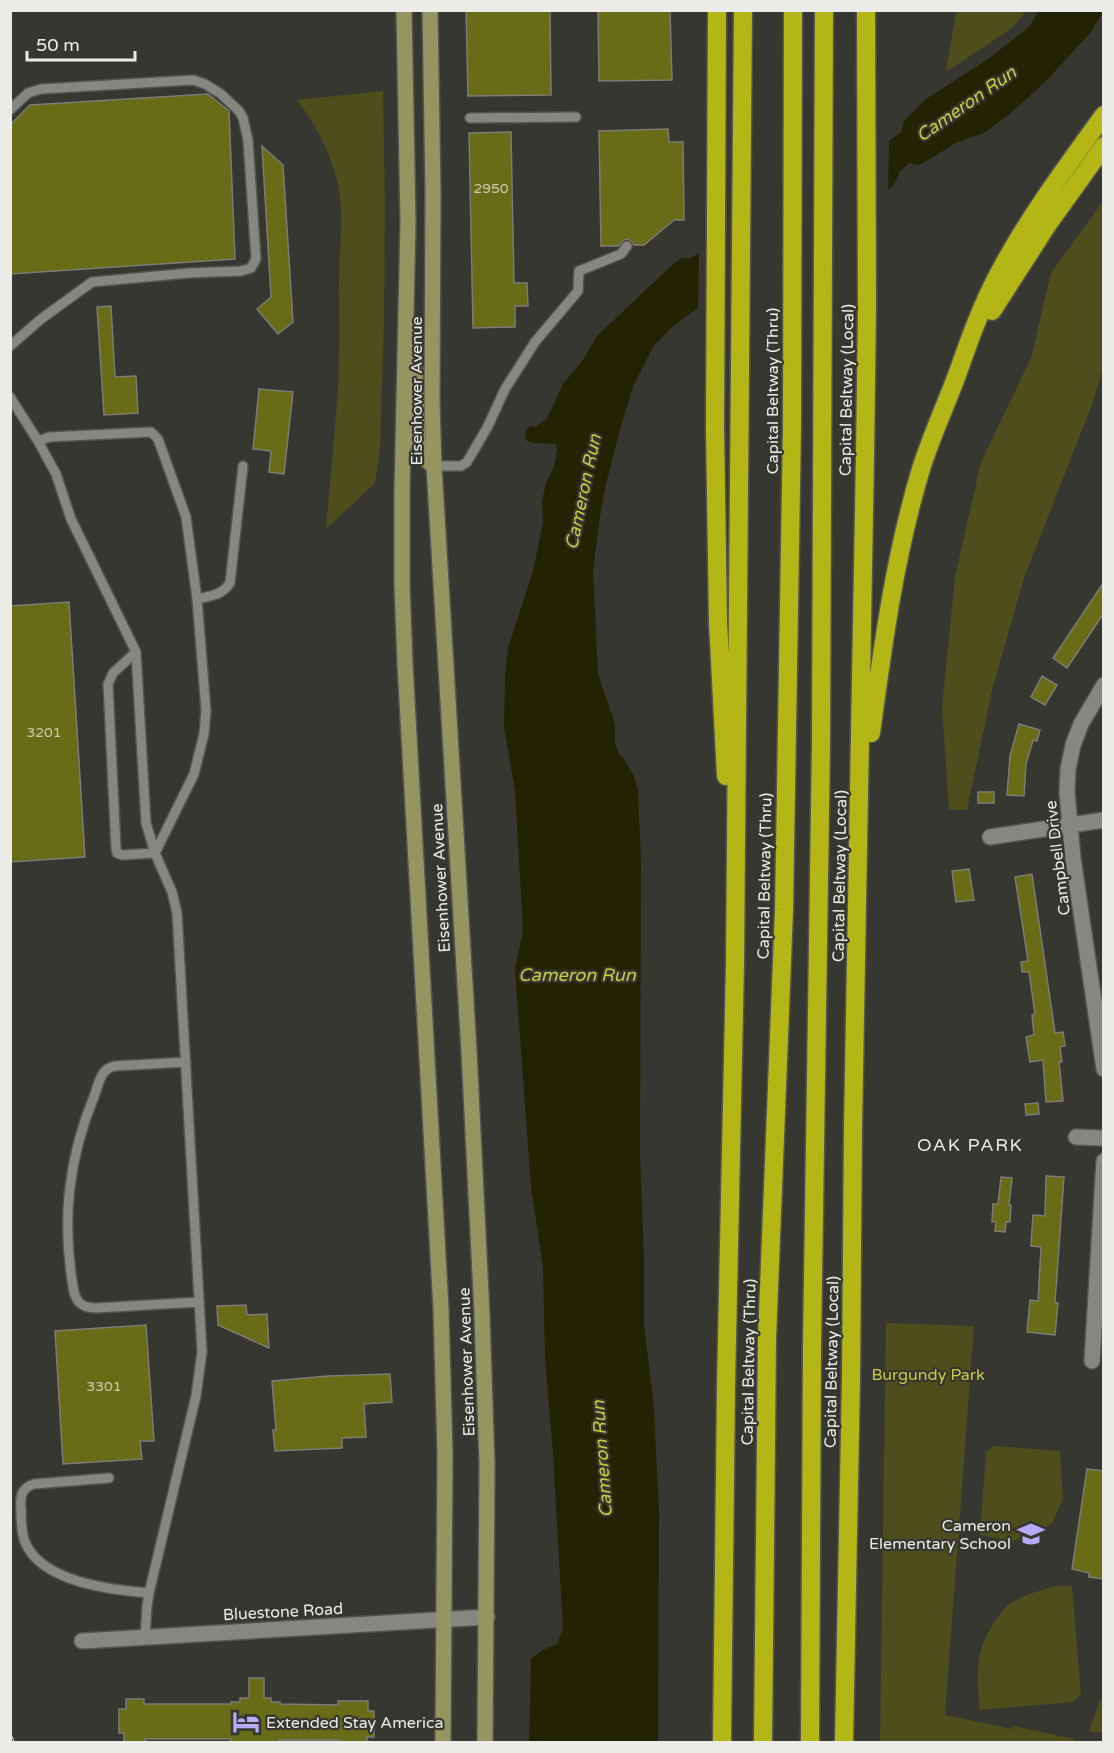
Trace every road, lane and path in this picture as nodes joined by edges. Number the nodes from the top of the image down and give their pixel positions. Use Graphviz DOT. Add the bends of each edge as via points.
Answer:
graph roads {
  1 [pos="404,10"];
  2 [pos="430,10"];
  3 [pos="717,10"];
  4 [pos="743,10"];
  5 [pos="793,10"];
  6 [pos="824,10"];
  7 [pos="866,10"];
  8 [pos="13,103"];
  9 [pos="1104,115"];
  10 [pos="576,117"];
  11 [pos="471,118"];
  12 [pos="1104,146"];
  13 [pos="627,246"];
  14 [pos="406,306"];
  15 [pos="10,346"];
  16 [pos="956,376"];
  17 [pos="10,397"];
  18 [pos="38,441"];
  19 [pos="243,466"];
  20 [pos="434,466"];
  21 [pos="197,598"];
  22 [pos="136,652"];
  23 [pos="1104,685"];
  24 [pos="1104,820"];
  25 [pos="860,825"];
  26 [pos="1070,825"];
  27 [pos="990,837"];
  28 [pos="155,853"];
  29 [pos="735,963"];
  30 [pos="186,1062"];
  31 [pos="1104,1069"];
  32 [pos="1076,1137"];
  33 [pos="1104,1138"];
  34 [pos="1104,1161"];
  35 [pos="1101,1252"];
  36 [pos="199,1302"];
  37 [pos="1092,1361"];
  38 [pos="109,1478"];
  39 [pos="149,1593"];
  40 [pos="487,1617"];
  41 [pos="445,1620"];
  42 [pos="145,1637"];
  43 [pos="82,1641"];
  44 [pos="443,1743"];
  45 [pos="485,1743"];
  46 [pos="722,1743"];
  47 [pos="763,1743"];
  48 [pos="810,1743"];
  49 [pos="844,1743"];
  1 -- 14 [label="main road, Eisenhower Avenue"];
  2 -- 20 [label="main road, Eisenhower Avenue"];
  3 -- 29 [label="highway" via="718,622"];
  4 -- 29 [label="highway"];
  5 -- 47 [label="highway, Capital Beltway (Thru)" via="784,910 767,1339"];
  6 -- 48 [label="highway"];
  7 -- 25 [label="highway, Capital Beltway (Local)" via="867,307"];
  8 -- 15 [label="lane" via="36,90 59,88 194,80 214,90 239,111 245,125 256,259 251,268 242,271 92,282"];
  9 -- 16 [label="highway" via="1055,183 999,274 977,318"];
  10 -- 11 [label="lane"];
  12 -- 16 [label="highway" via="996,304"];
  13 -- 20 [label="lane" via="621,254 579,270 579,291 535,342 467,462 461,466"];
  14 -- 20 [label="main road" via="415,375 418,445 425,460"];
  14 -- 41 [label="main road, Eisenhower Avenue" via="402,596 441,1309"];
  16 -- 25 [label="highway" via="921,468 897,561"];
  17 -- 18 [label="lane"];
  18 -- 21 [label="lane" via="49,437 154,433 186,517"];
  18 -- 22 [label="lane"];
  19 -- 21 [label="lane" via="230,583 220,593"];
  20 -- 40 [label="main road, Eisenhower Avenue" via="482,1294"];
  21 -- 28 [label="lane" via="204,734 193,778"];
  22 -- 28 [label="lane" via="146,823"];
  22 -- 28 [label="lane" via="113,673 108,684 116,848 122,855"];
  23 -- 26 [label="street, Campbell Drive" via="1073,745 1067,792"];
  24 -- 26 [label="street"];
  25 -- 49 [label="highway, Capital Beltway (Local)"];
  26 -- 27 [label="street"];
  26 -- 31 [label="street, Campbell Drive"];
  28 -- 30 [label="lane" via="177,913"];
  29 -- 46 [label="highway"];
  30 -- 36 [label="lane"];
  30 -- 36 [label="lane" via="115,1066 103,1072 75,1152 68,1230 75,1299 84,1306"];
  32 -- 33 [label="street"];
  34 -- 35 [label="street"];
  35 -- 37 [label="street"];
  36 -- 39 [label="lane" via="202,1346 198,1387"];
  38 -- 39 [label="lane" via="25,1488 20,1501 24,1541 35,1558 58,1575"];
  39 -- 42 [label="lane"];
  40 -- 41 [label="street, Bluestone Road"];
  40 -- 45 [label="main road, Eisenhower Avenue"];
  41 -- 42 [label="street, Bluestone Road"];
  41 -- 44 [label="main road, Eisenhower Avenue"];
  42 -- 43 [label="street, Bluestone Road"];
}
